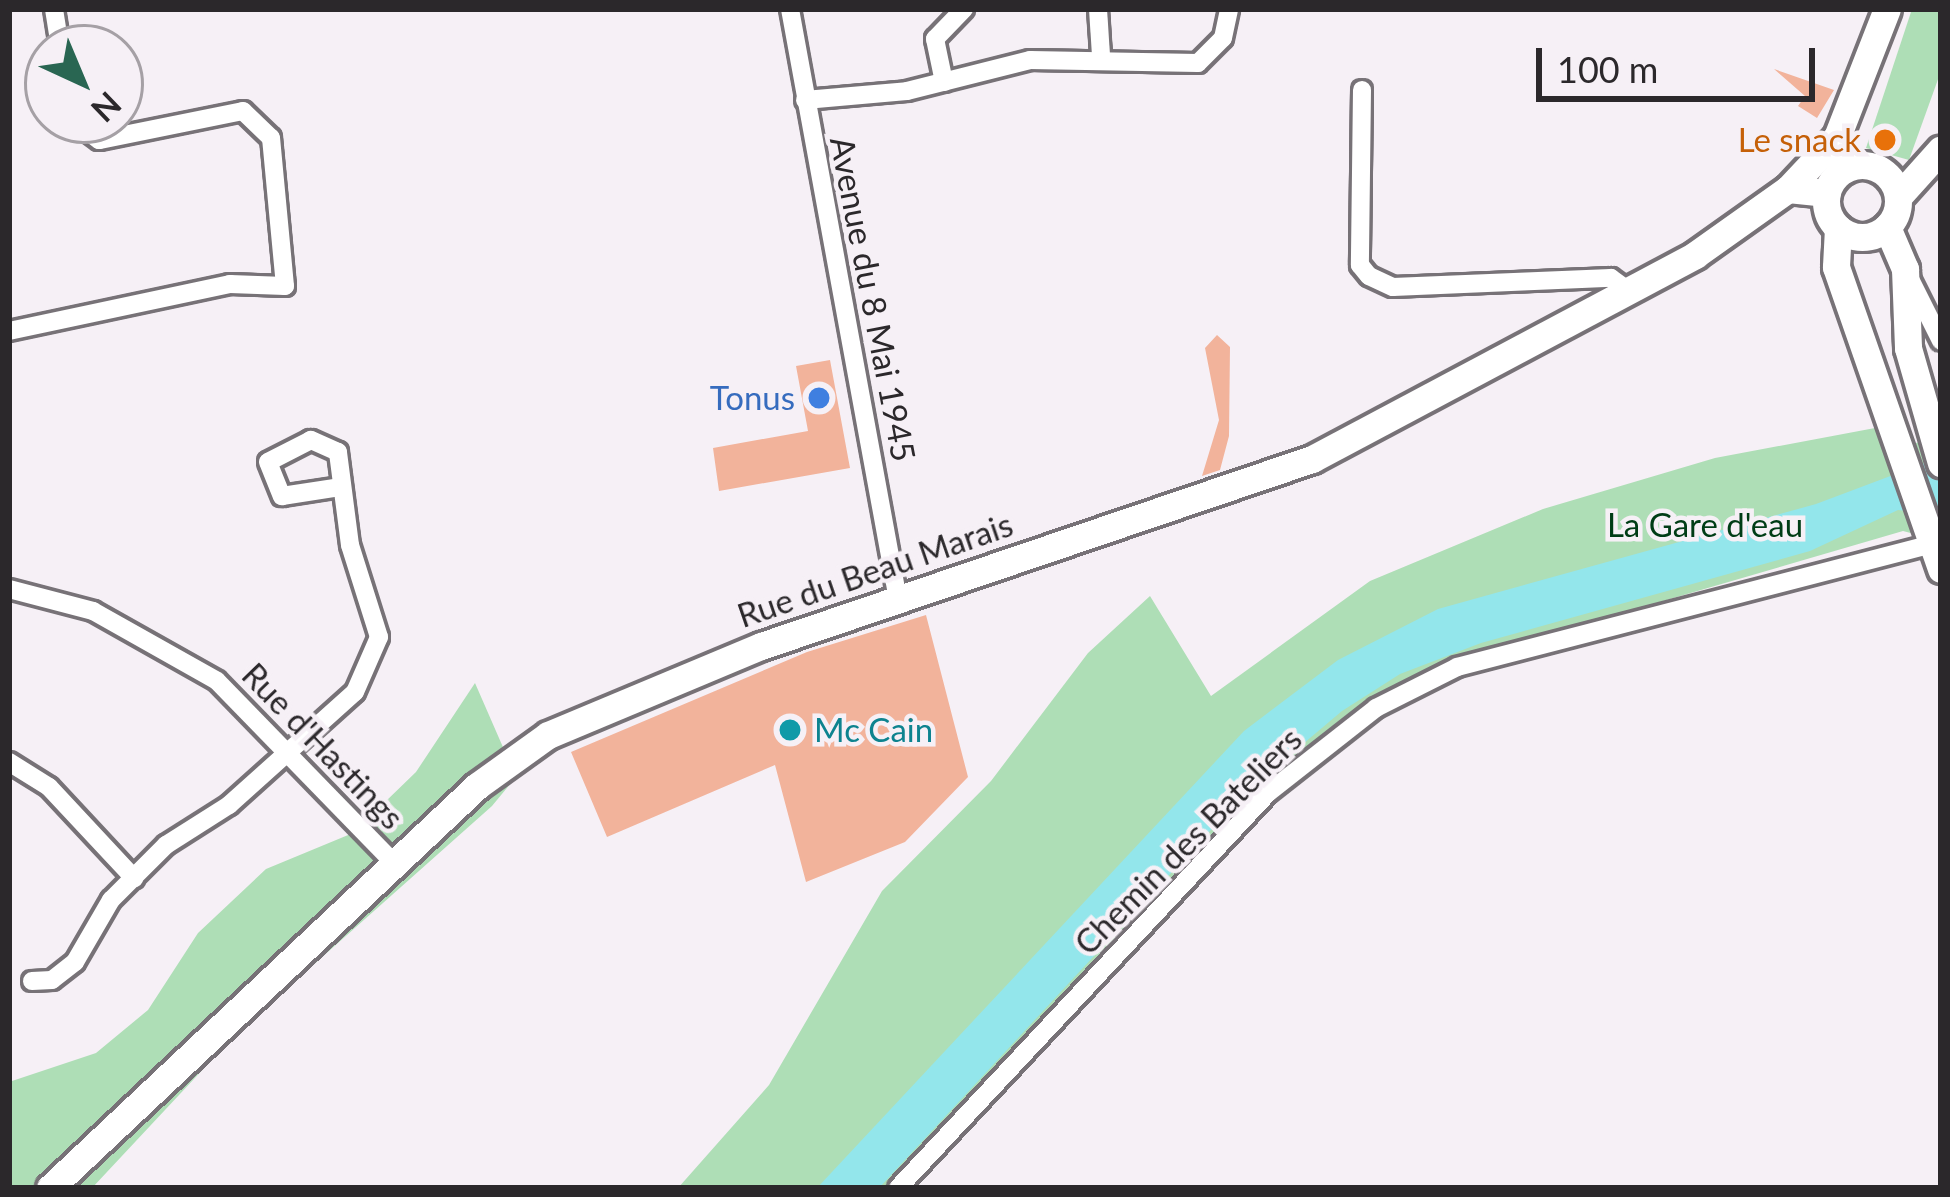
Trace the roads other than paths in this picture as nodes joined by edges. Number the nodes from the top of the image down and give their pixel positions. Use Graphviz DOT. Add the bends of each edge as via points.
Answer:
graph roads {
  1 [pos="790,9"];
  2 [pos="964,9"];
  3 [pos="1098,9"];
  4 [pos="1229,9"];
  5 [pos="1887,9"];
  6 [pos="1101,55"];
  7 [pos="944,82"];
  8 [pos="1362,90"];
  9 [pos="805,100"];
  10 [pos="144,131"];
  11 [pos="1837,137"];
  12 [pos="1941,148"];
  13 [pos="1835,181"];
  14 [pos="1788,189"];
  15 [pos="1898,197"];
  16 [pos="1887,227"];
  17 [pos="1838,228"];
  18 [pos="1905,269"];
  19 [pos="1630,291"];
  20 [pos="9,331"];
  21 [pos="1941,341"];
  22 [pos="1941,463"];
  23 [pos="341,487"];
  24 [pos="1934,546"];
  25 [pos="9,589"];
  26 [pos="898,600"];
  27 [pos="290,749"];
  28 [pos="9,763"];
  29 [pos="395,864"];
  30 [pos="134,878"];
  31 [pos="32,980"];
  32 [pos="50,1188"];
  33 [pos="898,1188"];
  1 -- 9 [label="street, Avenue du 8 Mai 1945"];
  2 -- 7 [label="street" via="935,39"];
  3 -- 6 [label="street"];
  4 -- 6 [label="street" via="1223,38 1198,63"];
  5 -- 11 [label="street"];
  6 -- 7 [label="street" via="1030,60"];
  7 -- 9 [label="street"];
  8 -- 19 [label="street" via="1360,265 1369,276 1393,287 1611,278"];
  9 -- 26 [label="street, Avenue du 8 Mai 1945"];
  10 -- 20 [label="street" via="243,111 271,138 285,286 230,284"];
  11 -- 13 [label="street"];
  11 -- 14 [label="street, Rue du Beau Marais"];
  12 -- 15 [label="street"];
  13 -- 14 [label="street"];
  13 -- 15 [label="street" via="1882,171"];
  13 -- 17 [label="street"];
  14 -- 19 [label="street, Rue du Beau Marais"];
  15 -- 16 [label="street"];
  16 -- 17 [label="street" via="1858,237"];
  16 -- 18 [label="street"];
  17 -- 24 [label="street" via="1836,267"];
  18 -- 21 [label="street"];
  18 -- 22 [label="street" via="1908,348"];
  19 -- 26 [label="street, Rue du Beau Marais" via="1312,459"];
  23 -- 27 [label="street" via="379,637 355,692"];
  24 -- 33 [label="street, Chemin des Bateliers" via="1457,667 1376,708 1269,792"];
  25 -- 27 [label="street, Rue d'Hastings" via="93,611 166,646"];
  26 -- 29 [label="street, Rue du Beau Marais" via="548,735"];
  27 -- 29 [label="street, Rue d'Hastings"];
  27 -- 30 [label="street"];
  28 -- 30 [label="street" via="50,787"];
  29 -- 32 [label="street, Rue du Beau Marais"];
  30 -- 31 [label="street" via="75,962 52,980"];
}
